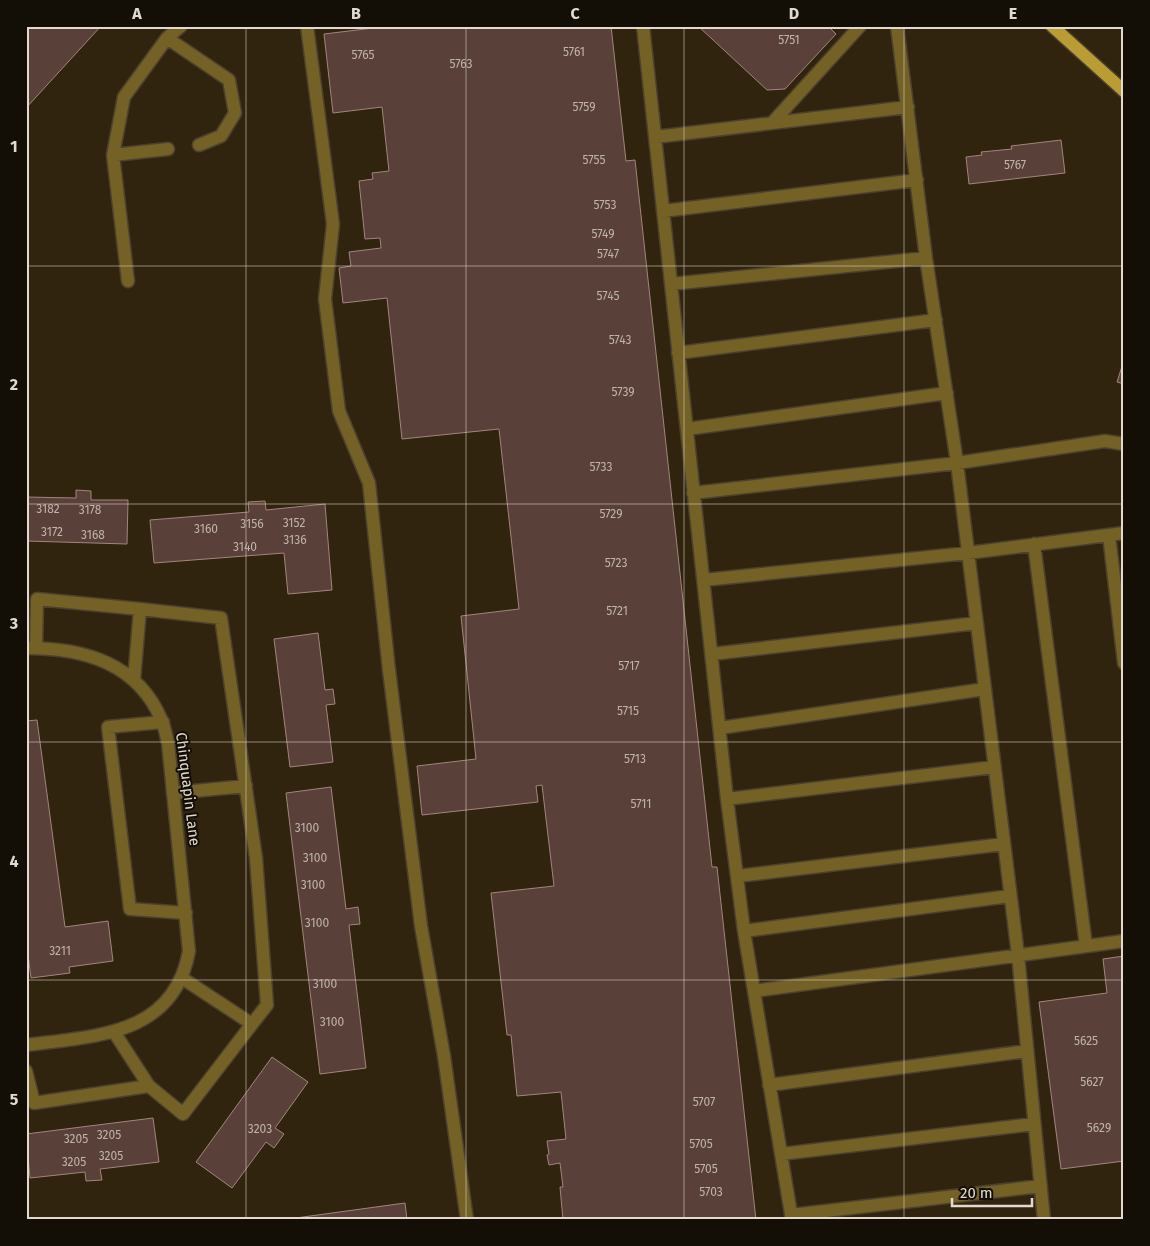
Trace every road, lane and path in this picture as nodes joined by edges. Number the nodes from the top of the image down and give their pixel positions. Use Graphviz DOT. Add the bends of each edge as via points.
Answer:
graph roads {
  1 [pos="181,26"];
  2 [pos="307,26"];
  3 [pos="643,26"];
  4 [pos="860,26"];
  5 [pos="897,26"];
  6 [pos="1052,26"];
  7 [pos="167,38"];
  8 [pos="1124,91"];
  9 [pos="908,107"];
  10 [pos="772,123"];
  11 [pos="655,137"];
  12 [pos="199,145"];
  13 [pos="168,149"];
  14 [pos="113,156"];
  15 [pos="917,180"];
  16 [pos="663,211"];
  17 [pos="926,258"];
  18 [pos="128,281"];
  19 [pos="671,284"];
  20 [pos="936,320"];
  21 [pos="678,353"];
  22 [pos="947,393"];
  23 [pos="686,429"];
  24 [pos="1124,444"];
  25 [pos="957,464"];
  26 [pos="693,493"];
  27 [pos="1124,533"];
  28 [pos="1108,535"];
  29 [pos="1034,544"];
  30 [pos="968,553"];
  31 [pos="704,580"];
  32 [pos="140,609"];
  33 [pos="977,623"];
  34 [pos="31,648"];
  35 [pos="712,654"];
  36 [pos="1124,663"];
  37 [pos="134,680"];
  38 [pos="985,689"];
  39 [pos="163,722"];
  40 [pos="720,728"];
  41 [pos="994,767"];
  42 [pos="246,786"];
  43 [pos="173,793"];
  44 [pos="727,799"];
  45 [pos="1004,844"];
  46 [pos="738,876"];
  47 [pos="1010,896"];
  48 [pos="186,913"];
  49 [pos="744,931"];
  50 [pos="1124,941"];
  51 [pos="1086,946"];
  52 [pos="1018,955"];
  53 [pos="184,972"];
  54 [pos="754,991"];
  55 [pos="252,1024"];
  56 [pos="114,1032"];
  57 [pos="26,1045"];
  58 [pos="1027,1051"];
  59 [pos="26,1071"];
  60 [pos="770,1085"];
  61 [pos="149,1086"];
  62 [pos="1034,1124"];
  63 [pos="781,1154"];
  64 [pos="1041,1186"];
  65 [pos="791,1218"];
  66 [pos="466,1220"];
  67 [pos="1044,1220"];
  1 -- 7 [label="street"];
  2 -- 66 [label="street" via="333,224 325,299 339,411 369,483 421,926 444,1056"];
  3 -- 11 [label="street"];
  4 -- 10 [label="street"];
  5 -- 9 [label="street"];
  6 -- 8 [label="main road"];
  7 -- 12 [label="street" via="229,80 235,113 221,136"];
  7 -- 14 [label="street" via="124,98"];
  9 -- 10 [label="street"];
  9 -- 15 [label="street"];
  10 -- 11 [label="street"];
  11 -- 16 [label="street"];
  13 -- 14 [label="street"];
  14 -- 18 [label="street"];
  15 -- 16 [label="street"];
  15 -- 17 [label="street"];
  16 -- 19 [label="street"];
  17 -- 19 [label="street"];
  17 -- 20 [label="street"];
  19 -- 21 [label="street"];
  20 -- 21 [label="street"];
  20 -- 22 [label="street"];
  21 -- 23 [label="street"];
  22 -- 23 [label="street"];
  22 -- 25 [label="street"];
  23 -- 26 [label="street"];
  24 -- 25 [label="street" via="1105,441"];
  25 -- 26 [label="street"];
  25 -- 30 [label="street"];
  26 -- 31 [label="street"];
  27 -- 28 [label="street"];
  28 -- 29 [label="street"];
  28 -- 36 [label="street"];
  29 -- 30 [label="street"];
  29 -- 51 [label="street"];
  30 -- 31 [label="street"];
  30 -- 33 [label="street"];
  31 -- 35 [label="street"];
  32 -- 34 [label="street" via="37,599"];
  32 -- 37 [label="street"];
  32 -- 42 [label="street" via="221,618"];
  33 -- 35 [label="street"];
  33 -- 38 [label="street"];
  34 -- 37 [label="street, Chinquapin Lane" via="78,652 122,670"];
  35 -- 40 [label="street"];
  37 -- 39 [label="street, Chinquapin Lane"];
  38 -- 40 [label="street"];
  38 -- 41 [label="street"];
  39 -- 43 [label="street, Chinquapin Lane"];
  39 -- 48 [label="street" via="108,727 109,737 130,909"];
  40 -- 44 [label="street"];
  41 -- 44 [label="street"];
  41 -- 45 [label="street"];
  42 -- 43 [label="street"];
  42 -- 55 [label="street" via="256,858 267,1005"];
  43 -- 48 [label="street, Chinquapin Lane"];
  44 -- 46 [label="street"];
  45 -- 46 [label="street"];
  45 -- 47 [label="street"];
  46 -- 49 [label="street"];
  47 -- 49 [label="street"];
  47 -- 52 [label="street"];
  48 -- 53 [label="street, Chinquapin Lane" via="189,951"];
  49 -- 54 [label="street"];
  50 -- 51 [label="street"];
  51 -- 52 [label="street"];
  52 -- 54 [label="street"];
  52 -- 58 [label="street"];
  53 -- 55 [label="street"];
  53 -- 56 [label="street" via="169,1000 154,1013"];
  54 -- 60 [label="street"];
  55 -- 61 [label="street" via="183,1114"];
  56 -- 57 [label="street"];
  56 -- 61 [label="street"];
  58 -- 60 [label="street"];
  58 -- 62 [label="street"];
  59 -- 61 [label="street" via="34,1102"];
  60 -- 63 [label="street"];
  62 -- 63 [label="street"];
  62 -- 64 [label="street"];
  63 -- 65 [label="street"];
  64 -- 65 [label="street"];
  64 -- 67 [label="street"];
}
